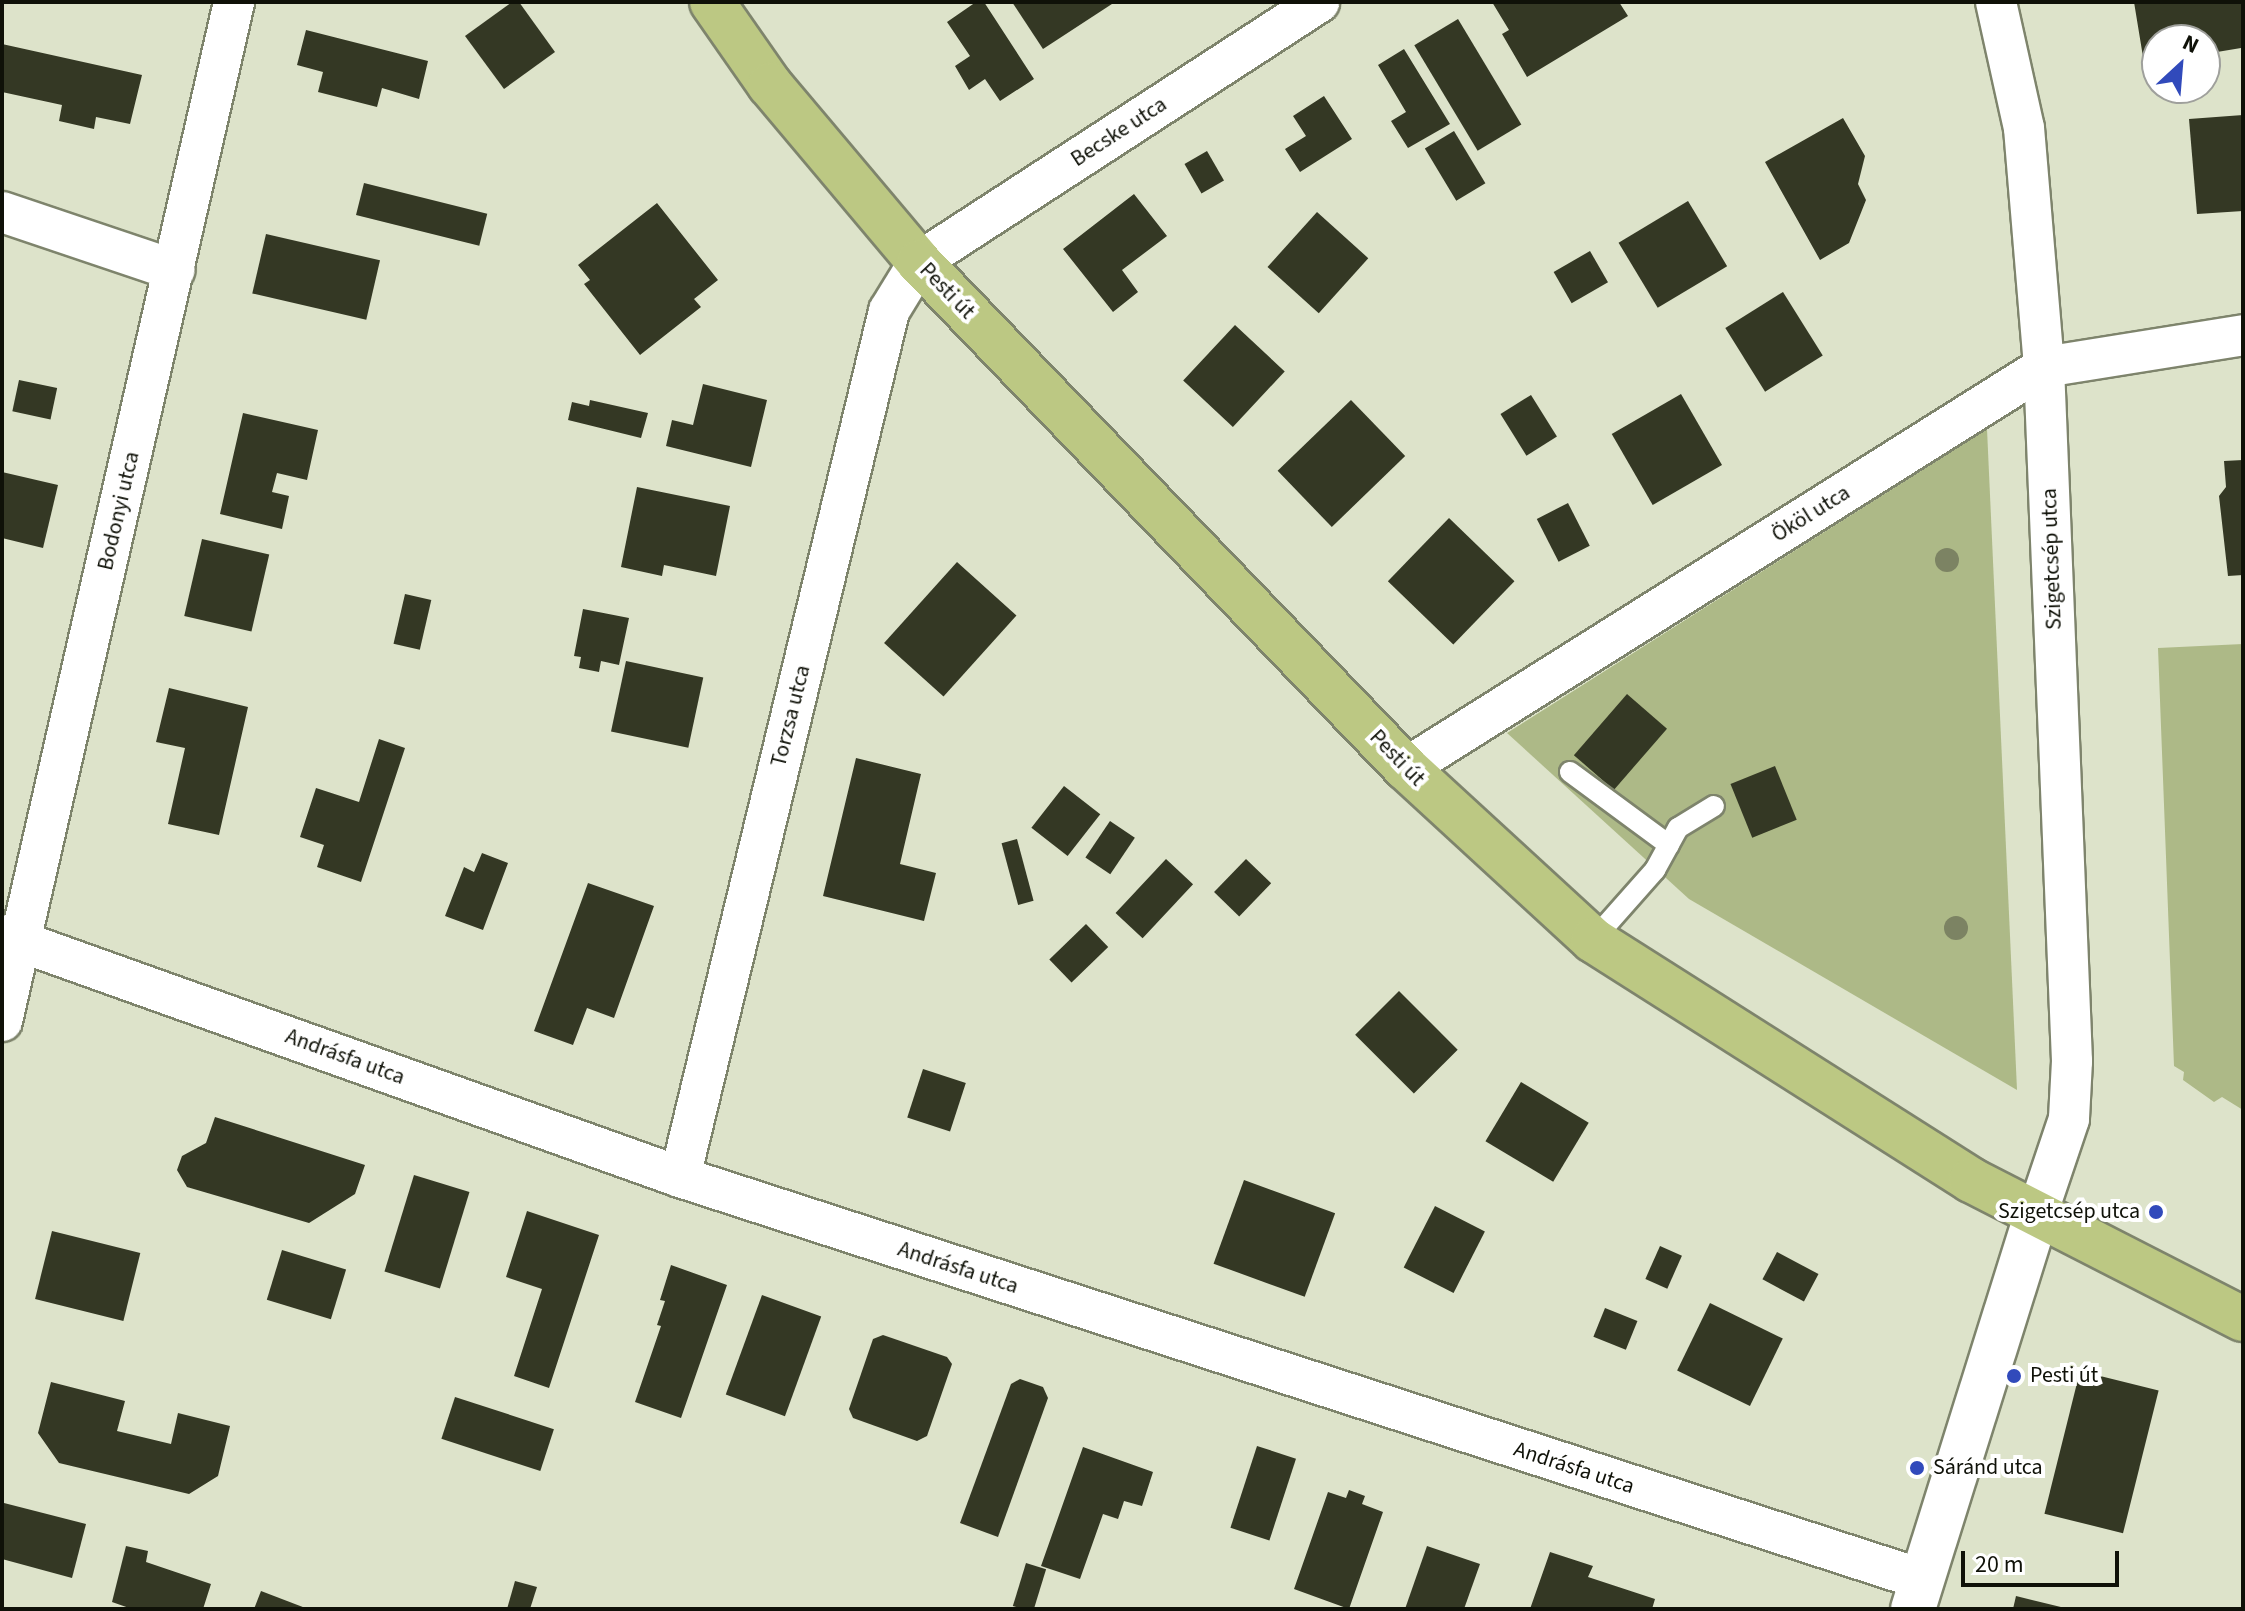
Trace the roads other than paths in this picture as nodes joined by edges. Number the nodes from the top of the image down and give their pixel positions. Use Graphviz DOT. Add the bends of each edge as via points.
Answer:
graph roads {
  1 [pos="234,2"];
  2 [pos="712,2"];
  3 [pos="1319,2"];
  4 [pos="1996,2"];
  5 [pos="2,212"];
  6 [pos="919,262"];
  7 [pos="174,270"];
  8 [pos="2243,335"];
  9 [pos="2044,367"];
  10 [pos="1406,768"];
  11 [pos="1570,772"];
  12 [pos="1714,806"];
  13 [pos="1669,845"];
  14 [pos="11,938"];
  15 [pos="1593,940"];
  16 [pos="2,1021"];
  17 [pos="680,1177"];
  18 [pos="2038,1211"];
  19 [pos="2243,1319"];
  20 [pos="1917,1594"];
  1 -- 7 [label="street, Bodonyi utca"];
  2 -- 6 [label="main road, Pesti út" via="770,85"];
  3 -- 6 [label="street, Becske utca"];
  4 -- 9 [label="street, Szigetcsép utca" via="2024,128"];
  5 -- 7 [label="street"];
  6 -- 10 [label="main road, Pesti út"];
  6 -- 17 [label="street, Torzsa utca" via="889,311"];
  7 -- 14 [label="street, Bodonyi utca"];
  8 -- 9 [label="street, Ököl utca"];
  9 -- 10 [label="street, Ököl utca"];
  9 -- 18 [label="street, Szigetcsép utca" via="2072,1061 2069,1119"];
  10 -- 15 [label="main road, Pesti út"];
  11 -- 13 [label="lane"];
  12 -- 13 [label="lane" via="1678,828"];
  13 -- 15 [label="lane" via="1655,870"];
  14 -- 16 [label="street, Bodonyi utca"];
  14 -- 17 [label="street, Andrásfa utca"];
  15 -- 18 [label="main road, Pesti út" via="1971,1180"];
  17 -- 20 [label="street, Andrásfa utca"];
  18 -- 19 [label="main road, Pesti út"];
  18 -- 20 [label="street"];
}
